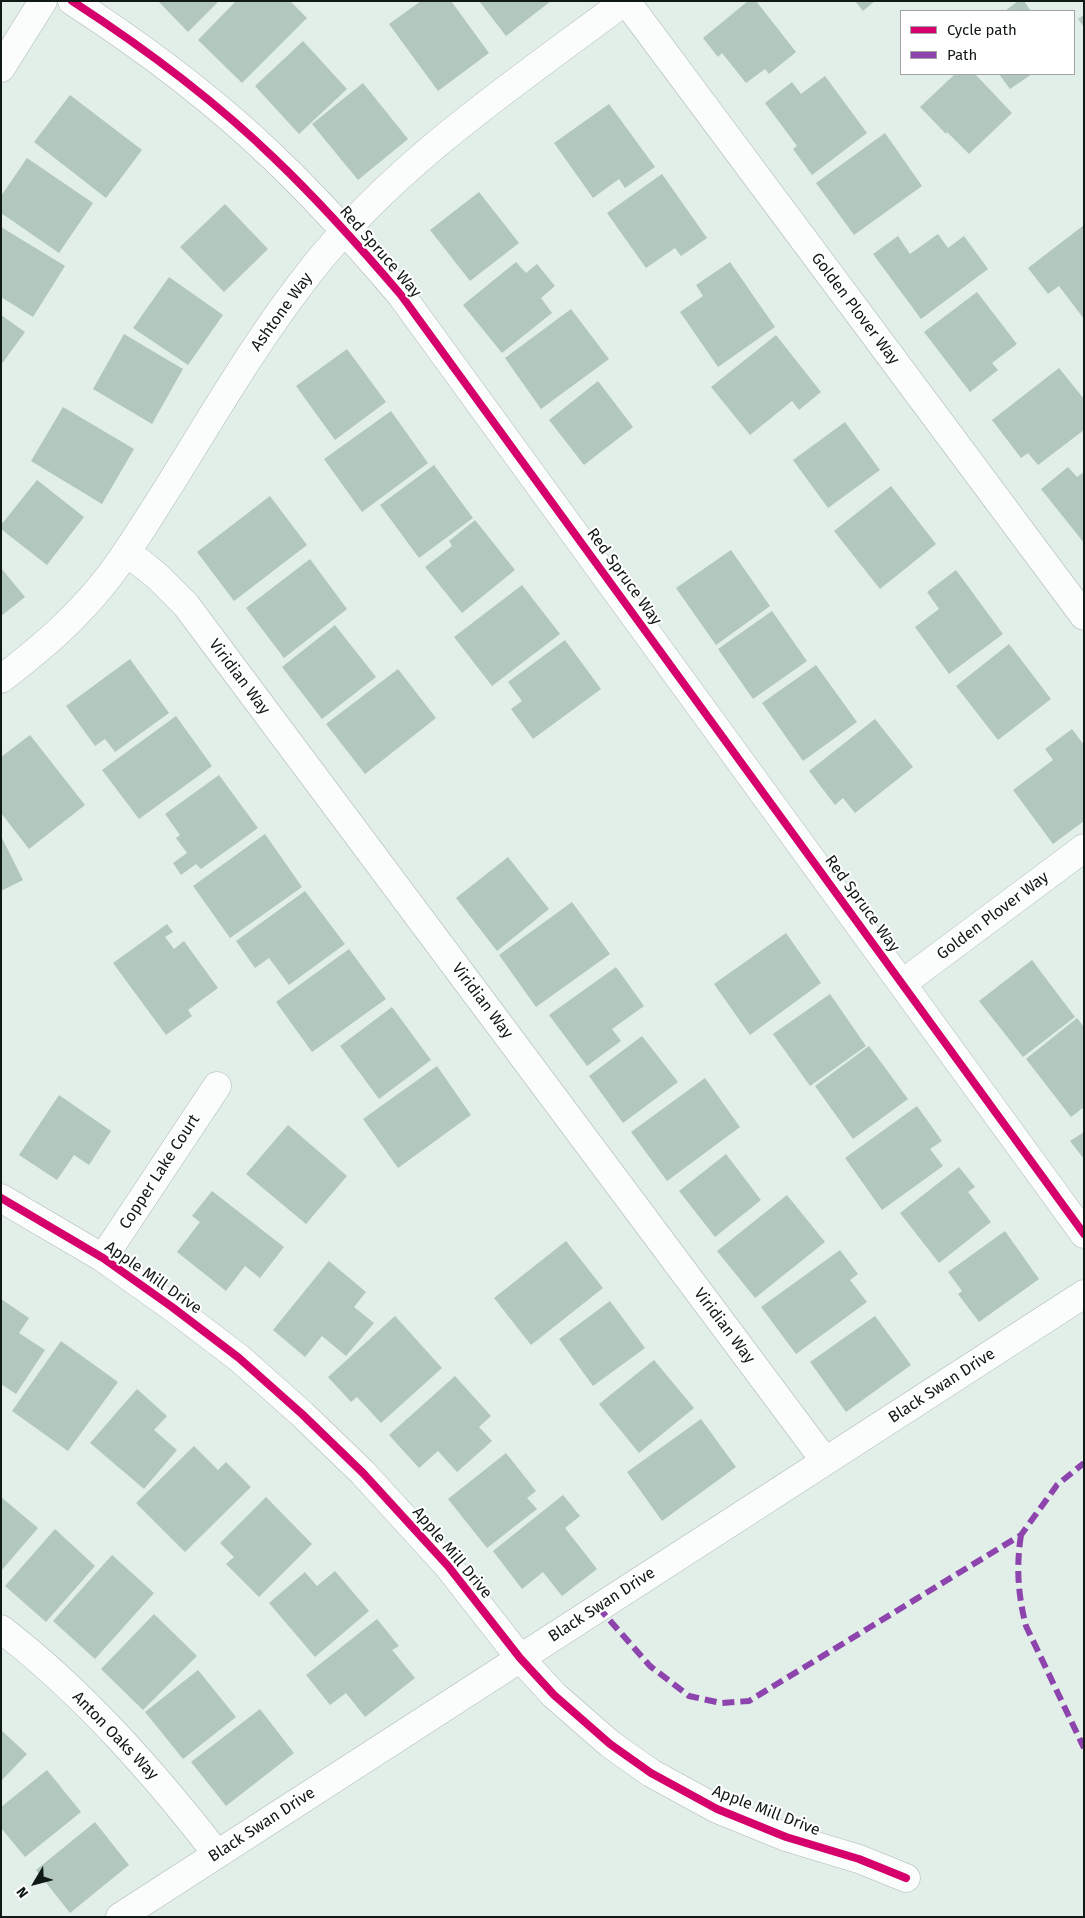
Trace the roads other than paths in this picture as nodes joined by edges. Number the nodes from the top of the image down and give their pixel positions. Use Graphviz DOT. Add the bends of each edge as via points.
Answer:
graph roads {
  1 [pos="43,1"];
  2 [pos="72,1"];
  3 [pos="625,1"];
  4 [pos="1,68"];
  5 [pos="345,230"];
  6 [pos="127,552"];
  7 [pos="1084,616"];
  8 [pos="1,679"];
  9 [pos="1084,848"];
  10 [pos="903,983"];
  11 [pos="217,1086"];
  12 [pos="1,1198"];
  13 [pos="1084,1234"];
  14 [pos="103,1258"];
  15 [pos="1084,1294"];
  16 [pos="825,1461"];
  17 [pos="1,1629"];
  18 [pos="520,1658"];
  19 [pos="217,1854"];
  20 [pos="906,1878"];
  21 [pos="120,1917"];
  1 -- 4 [label="street"];
  2 -- 5 [label="street, Red Spruce Way" via="186,81 274,158"];
  3 -- 5 [label="street, Ashtone Way" via="466,121 400,176"];
  3 -- 7 [label="street, Golden Plover Way"];
  5 -- 6 [label="street, Ashtone Way" via="266,331"];
  5 -- 10 [label="street, Red Spruce Way" via="401,295"];
  6 -- 8 [label="street, Ashtone Way" via="83,607 32,656"];
  6 -- 16 [label="street, Viridian Way" via="186,604"];
  9 -- 10 [label="street, Golden Plover Way"];
  10 -- 13 [label="street, Red Spruce Way"];
  11 -- 14 [label="street, Copper Lake Court"];
  12 -- 14 [label="street, Apple Mill Drive"];
  14 -- 18 [label="street, Apple Mill Drive" via="239,1358 302,1414 363,1473 448,1566"];
  15 -- 16 [label="street, Black Swan Drive"];
  16 -- 18 [label="street, Black Swan Drive"];
  17 -- 19 [label="street, Anton Oaks Way" via="96,1714 171,1796"];
  18 -- 19 [label="street, Black Swan Drive"];
  18 -- 20 [label="street, Apple Mill Drive" via="554,1695 610,1744 659,1778 717,1809 786,1837 859,1859"];
  19 -- 21 [label="street, Black Swan Drive"];
}
